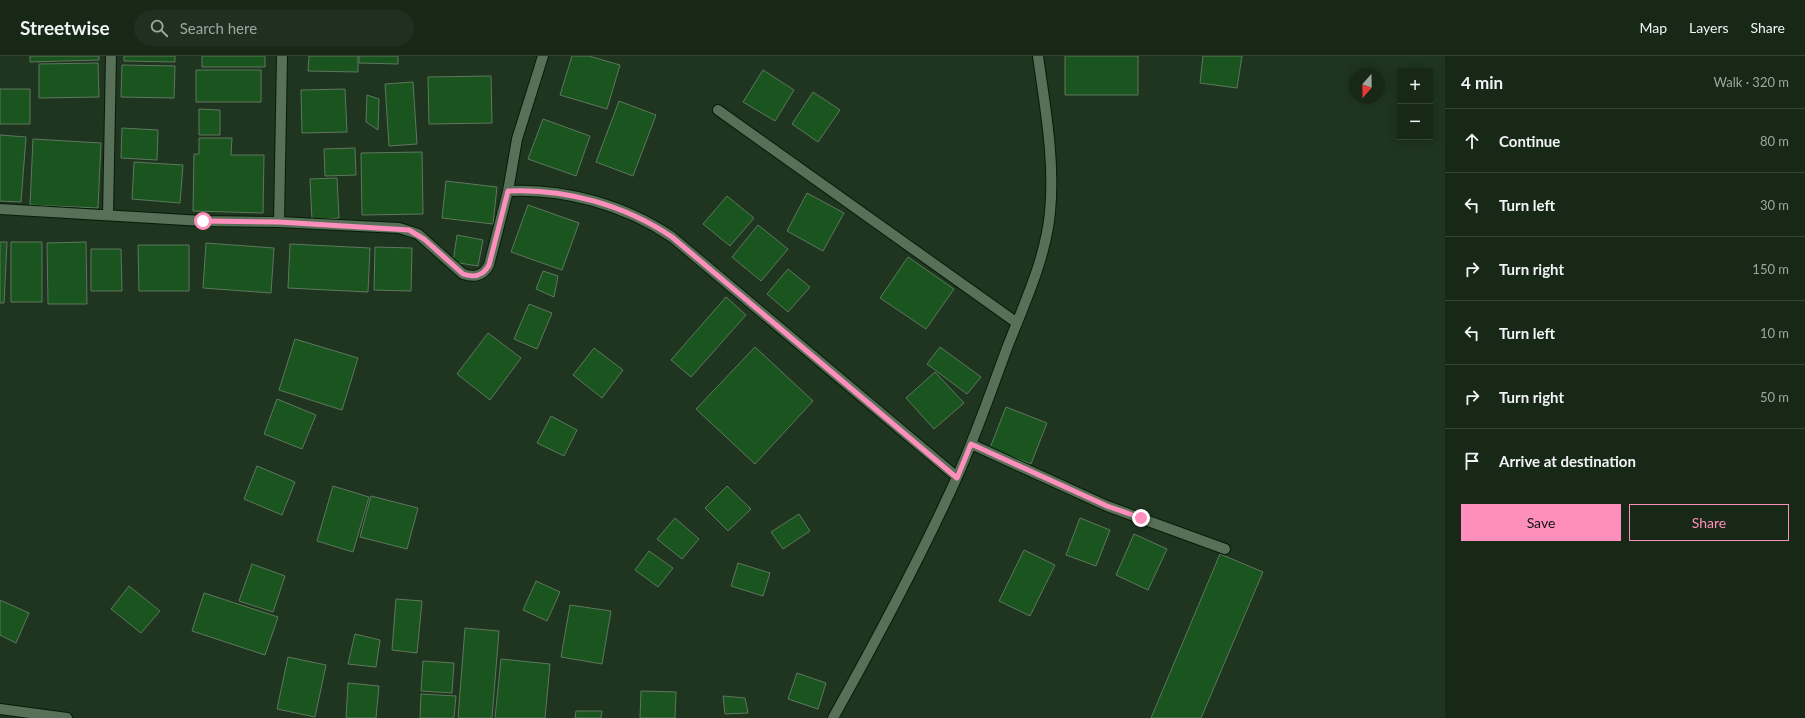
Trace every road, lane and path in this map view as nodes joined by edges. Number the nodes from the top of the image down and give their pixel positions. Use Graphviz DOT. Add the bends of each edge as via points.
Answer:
graph roads {
  1 [pos="111,56"];
  2 [pos="282,56"];
  3 [pos="543,56"];
  4 [pos="1038,56"];
  5 [pos="718,110"];
  6 [pos="508,191"];
  7 [pos="0,209"];
  8 [pos="108,215"];
  9 [pos="279,222"];
  10 [pos="1017,323"];
  11 [pos="971,444"];
  12 [pos="957,478"];
  13 [pos="1225,549"];
  14 [pos="0,709"];
  15 [pos="67,718"];
  16 [pos="833,718"];
  1 -- 8 [label="street"];
  2 -- 9 [label="street"];
  3 -- 6 [label="street" via="517,139"];
  4 -- 10 [label="street" via="1052,170 1050,213 1042,251"];
  5 -- 10 [label="street"];
  6 -- 9 [label="street" via="489,265 480,275 463,274 424,239 409,230"];
  6 -- 12 [label="street" via="530,190 566,195 639,217 655,226 672,237"];
  7 -- 8 [label="street"];
  8 -- 9 [label="street" via="203,221"];
  10 -- 11 [label="street"];
  11 -- 12 [label="street"];
  11 -- 13 [label="street" via="1107,506"];
  12 -- 16 [label="street" via="874,645"];
  14 -- 15 [label="street"];
}
